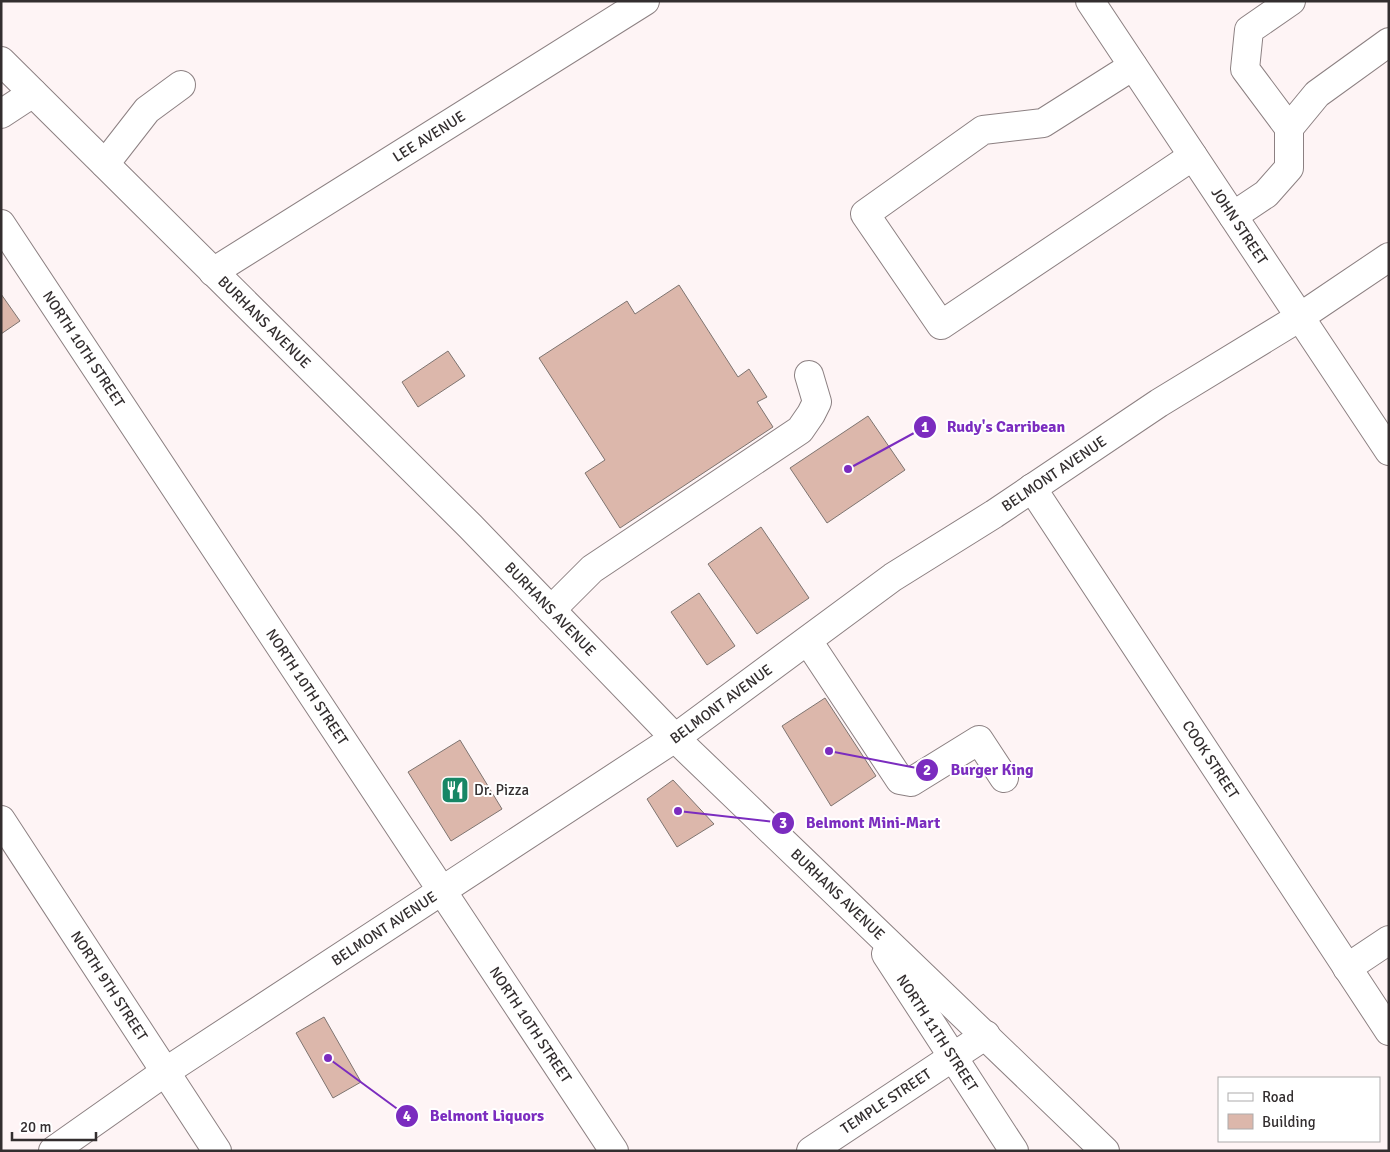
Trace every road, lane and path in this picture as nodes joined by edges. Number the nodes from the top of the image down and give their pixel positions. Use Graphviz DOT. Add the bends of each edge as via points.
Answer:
graph roads {
  1 [pos="645,1"];
  2 [pos="1090,1"];
  3 [pos="1291,1"];
  4 [pos="1389,42"];
  5 [pos="1,62"];
  6 [pos="1133,66"];
  7 [pos="181,85"];
  8 [pos="33,93"];
  9 [pos="1,114"];
  10 [pos="1289,128"];
  11 [pos="1193,156"];
  12 [pos="105,164"];
  13 [pos="1233,216"];
  14 [pos="1,224"];
  15 [pos="1389,257"];
  16 [pos="214,272"];
  17 [pos="1300,317"];
  18 [pos="809,375"];
  19 [pos="1389,450"];
  20 [pos="1032,488"];
  21 [pos="551,610"];
  22 [pos="808,641"];
  23 [pos="675,738"];
  24 [pos="1004,778"];
  25 [pos="1,820"];
  26 [pos="442,889"];
  27 [pos="861,915"];
  28 [pos="1389,940"];
  29 [pos="1347,968"];
  30 [pos="1389,1031"];
  31 [pos="986,1035"];
  32 [pos="953,1057"];
  33 [pos="165,1072"];
  34 [pos="53,1151"];
  35 [pos="217,1151"];
  36 [pos="614,1151"];
  37 [pos="812,1151"];
  38 [pos="1014,1151"];
  39 [pos="1104,1151"];
  1 -- 16 [label="street, LEE AVENUE"];
  2 -- 6 [label="street, JOHN STREET"];
  3 -- 10 [label="street" via="1249,30 1245,69"];
  4 -- 10 [label="street" via="1317,94"];
  5 -- 8 [label="street, BURHANS AVENUE"];
  6 -- 11 [label="street, JOHN STREET"];
  6 -- 11 [label="street" via="1043,123 983,130 865,214 941,325"];
  7 -- 12 [label="street" via="147,110"];
  8 -- 9 [label="street"];
  8 -- 12 [label="street, BURHANS AVENUE"];
  10 -- 13 [label="street" via="1288,168 1266,194"];
  11 -- 13 [label="street, JOHN STREET"];
  12 -- 16 [label="street, BURHANS AVENUE"];
  13 -- 17 [label="street, JOHN STREET"];
  14 -- 26 [label="street, NORTH 10TH STREET"];
  15 -- 17 [label="street, BELMONT AVENUE"];
  16 -- 21 [label="street, BURHANS AVENUE"];
  17 -- 19 [label="street, JOHN STREET"];
  17 -- 20 [label="street, BELMONT AVENUE" via="1159,403"];
  18 -- 21 [label="street" via="817,402 800,430 592,569"];
  20 -- 22 [label="street, BELMONT AVENUE" via="893,577"];
  20 -- 29 [label="street, COOK STREET"];
  21 -- 23 [label="street, BURHANS AVENUE"];
  22 -- 23 [label="street, BELMONT AVENUE"];
  22 -- 24 [label="street" via="900,780 912,782 978,740"];
  23 -- 26 [label="street, BELMONT AVENUE"];
  23 -- 27 [label="street, BURHANS AVENUE"];
  25 -- 33 [label="street, NORTH 9TH STREET"];
  26 -- 33 [label="street, BELMONT AVENUE"];
  26 -- 36 [label="street, NORTH 10TH STREET"];
  27 -- 31 [label="street, BURHANS AVENUE"];
  27 -- 32 [label="street, NORTH 11TH STREET"];
  28 -- 29 [label="street"];
  29 -- 30 [label="street, COOK STREET"];
  31 -- 32 [label="street, TEMPLE STREET"];
  31 -- 39 [label="street, BURHANS AVENUE"];
  32 -- 37 [label="street, TEMPLE STREET"];
  32 -- 38 [label="street, NORTH 11TH STREET"];
  33 -- 34 [label="street, BELMONT AVENUE"];
  33 -- 35 [label="street, NORTH 9TH STREET"];
}
